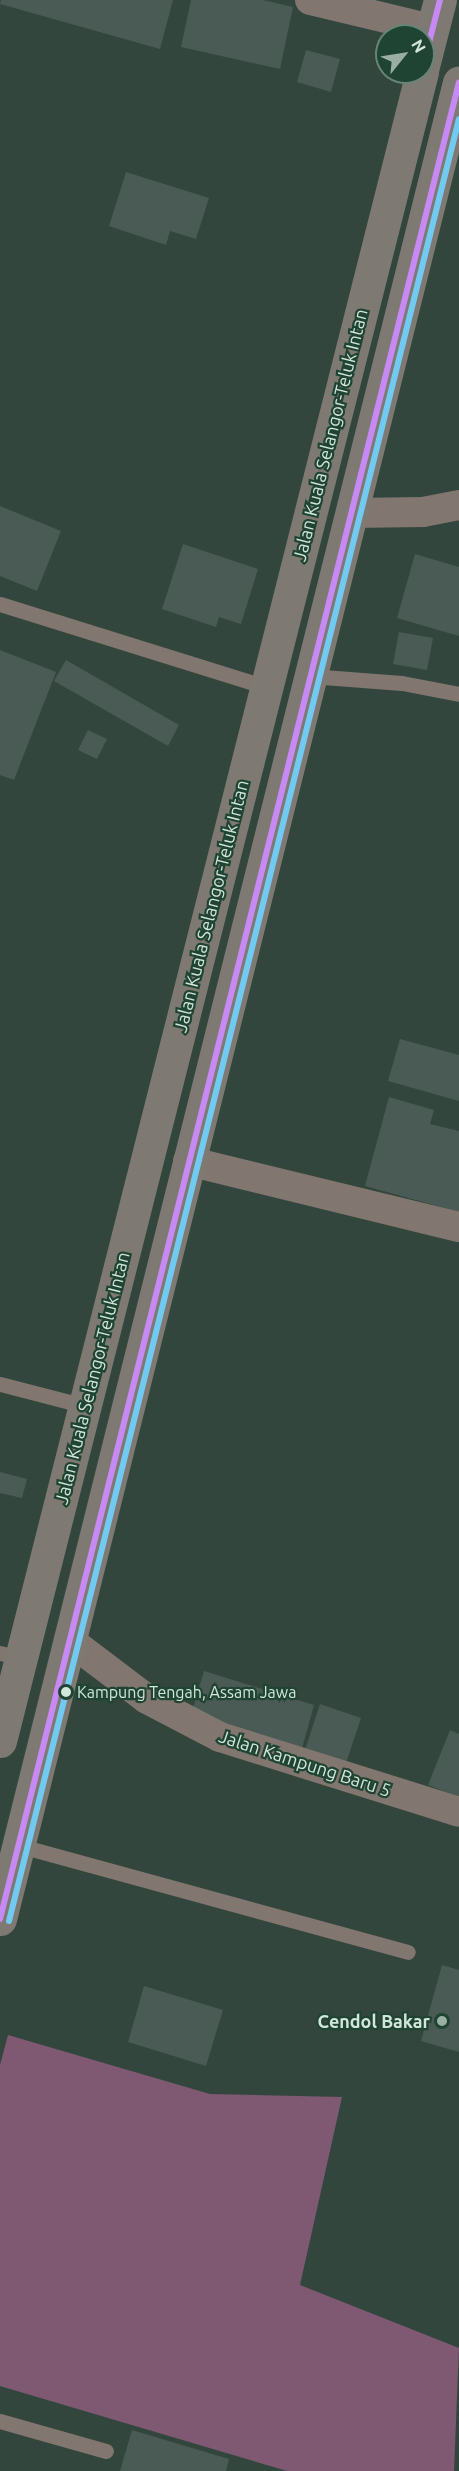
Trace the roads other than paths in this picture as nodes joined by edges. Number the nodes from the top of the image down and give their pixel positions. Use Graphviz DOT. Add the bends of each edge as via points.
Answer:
graph roads {
  1 [pos="310,0"];
  2 [pos="436,14"];
  3 [pos="459,82"];
  4 [pos="419,84"];
  5 [pos="454,121"];
  6 [pos="459,505"];
  7 [pos="351,513"];
  8 [pos="0,604"];
  9 [pos="310,676"];
  10 [pos="266,687"];
  11 [pos="459,694"];
  12 [pos="188,1161"];
  13 [pos="459,1227"];
  14 [pos="0,1384"];
  15 [pos="85,1406"];
  16 [pos="69,1640"];
  17 [pos="10,1655"];
  18 [pos="0,1741"];
  19 [pos="459,1812"];
  20 [pos="17,1845"];
  21 [pos="0,1918"];
  22 [pos="408,1952"];
  23 [pos="0,2421"];
  24 [pos="106,2451"];
  1 -- 2 [label="street"];
  3 -- 5 [label="highway"];
  4 -- 10 [label="highway, Jalan Kuala Selangor-Teluk Intan"];
  5 -- 7 [label="highway"];
  6 -- 7 [label="street" via="423,512"];
  7 -- 9 [label="highway"];
  8 -- 10 [label="lane"];
  9 -- 11 [label="lane" via="402,683"];
  9 -- 12 [label="highway"];
  10 -- 15 [label="highway, Jalan Kuala Selangor-Teluk Intan"];
  12 -- 13 [label="street"];
  12 -- 16 [label="highway"];
  14 -- 15 [label="lane"];
  15 -- 17 [label="highway, Jalan Kuala Selangor-Teluk Intan"];
  16 -- 19 [label="street, Jalan Kampung Baru 5" via="147,1699 220,1737"];
  16 -- 20 [label="highway"];
  17 -- 18 [label="highway, Jalan Kuala Selangor-Teluk Intan"];
  20 -- 21 [label="highway"];
  20 -- 22 [label="lane"];
  23 -- 24 [label="lane"];
}
